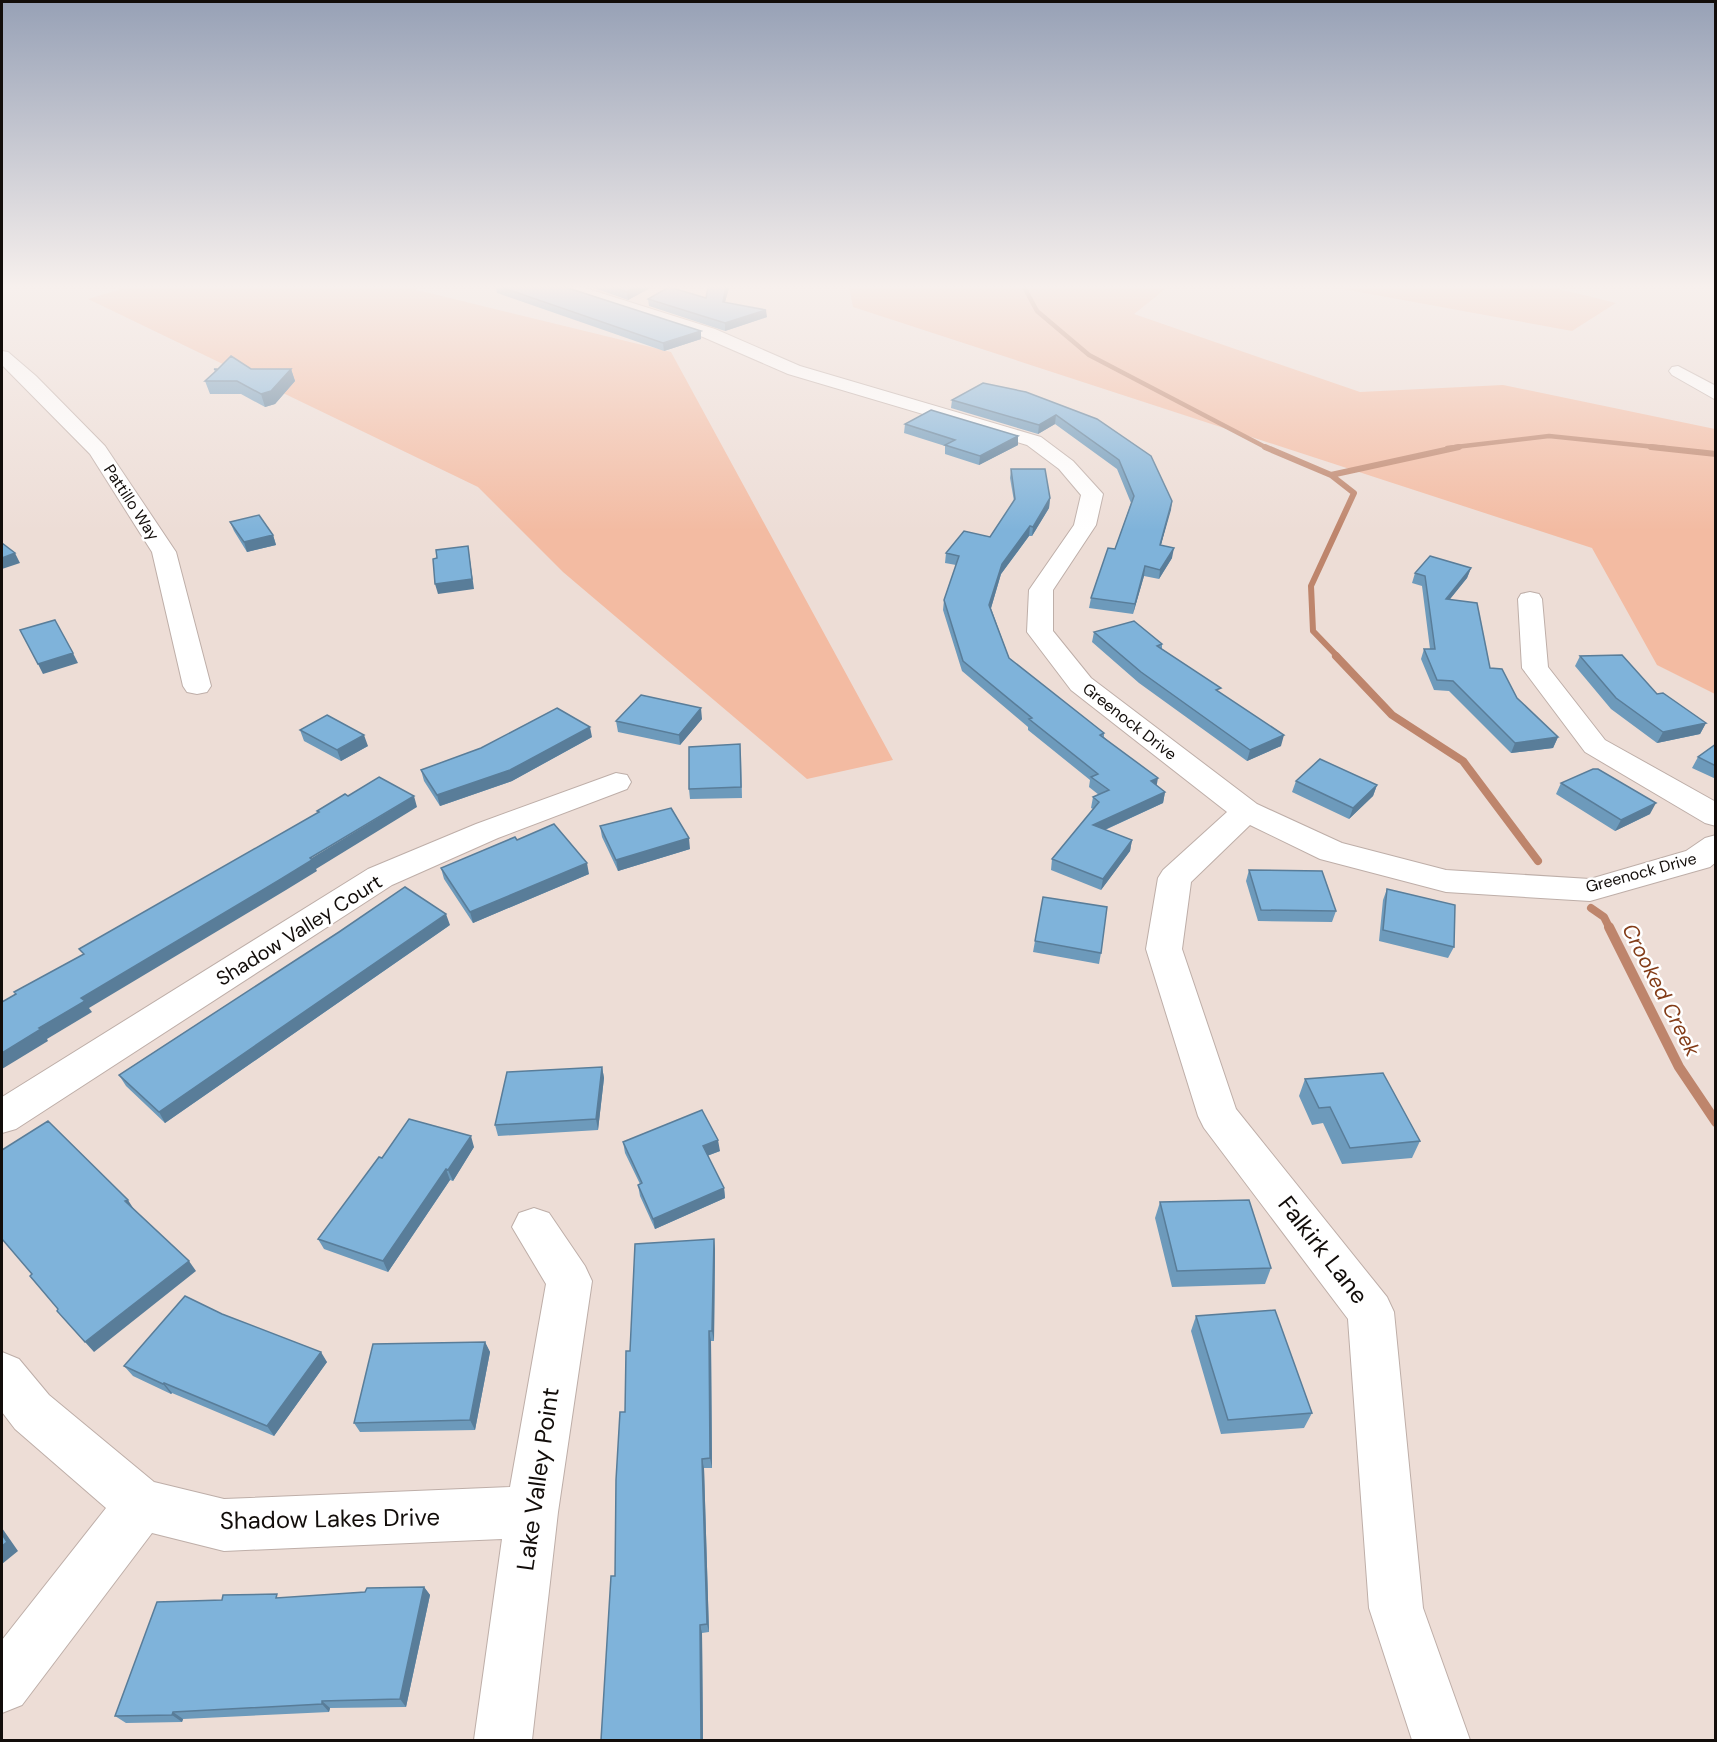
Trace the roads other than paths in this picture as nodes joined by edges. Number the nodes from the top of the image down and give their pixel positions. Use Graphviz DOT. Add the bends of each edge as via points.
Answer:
graph roads {
  1 [pos="16,368"];
  2 [pos="790,368"];
  3 [pos="1678,371"];
  4 [pos="1716,394"];
  5 [pos="1530,599"];
  6 [pos="197,686"];
  7 [pos="616,782"];
  8 [pos="1246,812"];
  9 [pos="1716,816"];
  10 [pos="1716,844"];
  11 [pos="2,1117"];
  12 [pos="534,1227"];
  13 [pos="2,1376"];
  14 [pos="141,1505"];
  15 [pos="532,1512"];
  16 [pos="2,1685"];
  17 [pos="503,1740"];
  18 [pos="1441,1740"];
  1 -- 6 [label="street, Pattillo Way" via="98,450 164,552"];
  2 -- 8 [label="street, Greenock Drive" via="1034,441 1066,465 1092,494 1085,525 1041,590 1040,632 1081,684"];
  3 -- 4 [label="street"];
  5 -- 9 [label="street" via="1535,668 1595,746"];
  7 -- 11 [label="street, Shadow Valley Court" via="487,831 380,878"];
  8 -- 10 [label="street, Greenock Drive" via="1331,851 1446,881 1590,890 1698,859"];
  8 -- 18 [label="street, Falkirk Lane" via="1175,878 1164,949 1218,1116 1371,1311 1396,1608"];
  12 -- 15 [label="street, Lake Valley Point" via="569,1281"];
  13 -- 14 [label="street, Shadow Lakes Drive" via="32,1413"];
  14 -- 15 [label="street, Shadow Lakes Drive" via="224,1525"];
  14 -- 16 [label="street"];
  15 -- 17 [label="street, Lake Valley Point"];
}
